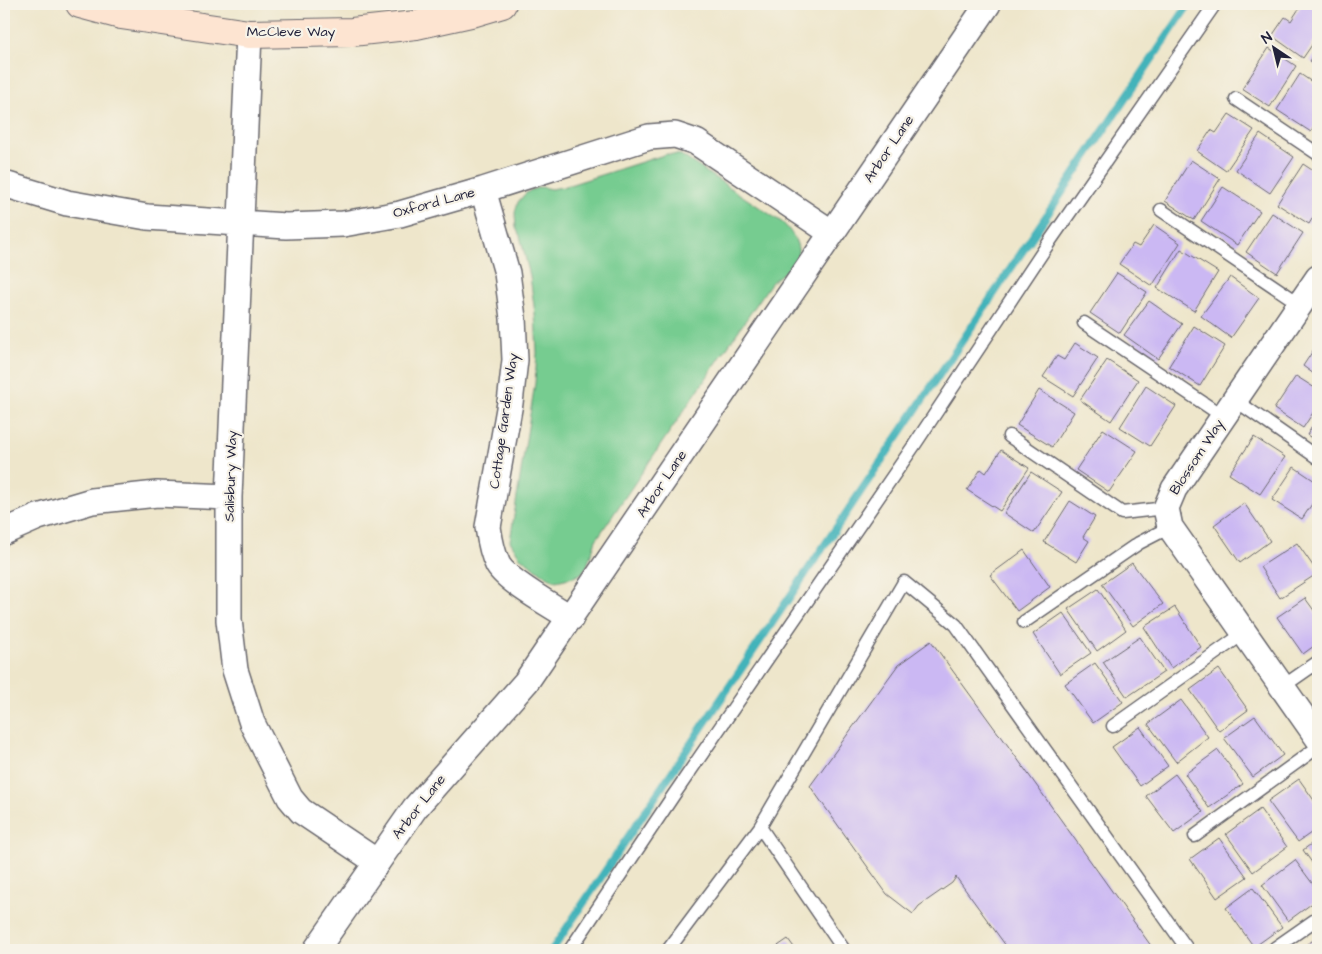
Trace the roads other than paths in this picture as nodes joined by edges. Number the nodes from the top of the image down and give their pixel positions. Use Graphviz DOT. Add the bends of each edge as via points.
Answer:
graph roads {
  1 [pos="80,4"];
  2 [pos="502,4"];
  3 [pos="988,4"];
  4 [pos="1215,4"];
  5 [pos="249,34"];
  6 [pos="1236,99"];
  7 [pos="1318,154"];
  8 [pos="4,184"];
  9 [pos="483,190"];
  10 [pos="1161,210"];
  11 [pos="241,223"];
  12 [pos="832,233"];
  13 [pos="1311,293"];
  14 [pos="1084,323"];
  15 [pos="1229,409"];
  16 [pos="1009,436"];
  17 [pos="1318,458"];
  18 [pos="229,497"];
  19 [pos="1168,517"];
  20 [pos="4,532"];
  21 [pos="571,618"];
  22 [pos="1024,622"];
  23 [pos="1244,633"];
  24 [pos="1318,662"];
  25 [pos="1282,687"];
  26 [pos="1113,726"];
  27 [pos="1318,738"];
  28 [pos="1318,747"];
  29 [pos="760,827"];
  30 [pos="1195,836"];
  31 [pos="377,862"];
  32 [pos="1318,918"];
  33 [pos="1275,948"];
  34 [pos="316,950"];
  35 [pos="570,950"];
  36 [pos="668,950"];
  37 [pos="844,950"];
  38 [pos="1188,950"];
  1 -- 5 [label="street, McCleve Way" via="121,15"];
  2 -- 5 [label="street, McCleve Way" via="416,25 352,32"];
  3 -- 12 [label="street, Arbor Lane"];
  4 -- 35 [label="lane"];
  5 -- 11 [label="street, Salisbury Way"];
  6 -- 7 [label="lane"];
  8 -- 11 [label="street, Oxford Lane" via="67,203 147,217"];
  9 -- 11 [label="street, Oxford Lane" via="400,214 344,224 286,226"];
  9 -- 12 [label="street, Oxford Lane" via="649,136 675,134 696,142"];
  9 -- 21 [label="street, Cottage Garden Way" via="507,273 516,360 488,527 490,547 499,566 514,580"];
  10 -- 13 [label="lane"];
  11 -- 18 [label="street, Salisbury Way"];
  12 -- 21 [label="street, Arbor Lane"];
  13 -- 15 [label="street, Blossom Way"];
  14 -- 15 [label="lane"];
  15 -- 17 [label="lane"];
  15 -- 19 [label="street, Blossom Way" via="1174,489"];
  16 -- 19 [label="lane" via="1122,513"];
  18 -- 20 [label="street" via="157,494 92,500"];
  18 -- 31 [label="street, Salisbury Way" via="229,620 235,670 252,723 290,798 301,810"];
  19 -- 22 [label="lane" via="1139,543"];
  19 -- 23 [label="street"];
  21 -- 31 [label="street, Arbor Lane" via="526,682 415,808"];
  23 -- 25 [label="street"];
  23 -- 26 [label="lane"];
  24 -- 25 [label="lane"];
  25 -- 27 [label="street"];
  28 -- 30 [label="lane"];
  29 -- 36 [label="lane"];
  29 -- 37 [label="lane"];
  29 -- 38 [label="lane" via="904,582 956,625"];
  31 -- 34 [label="street, Arbor Lane"];
  32 -- 33 [label="lane"];
}
